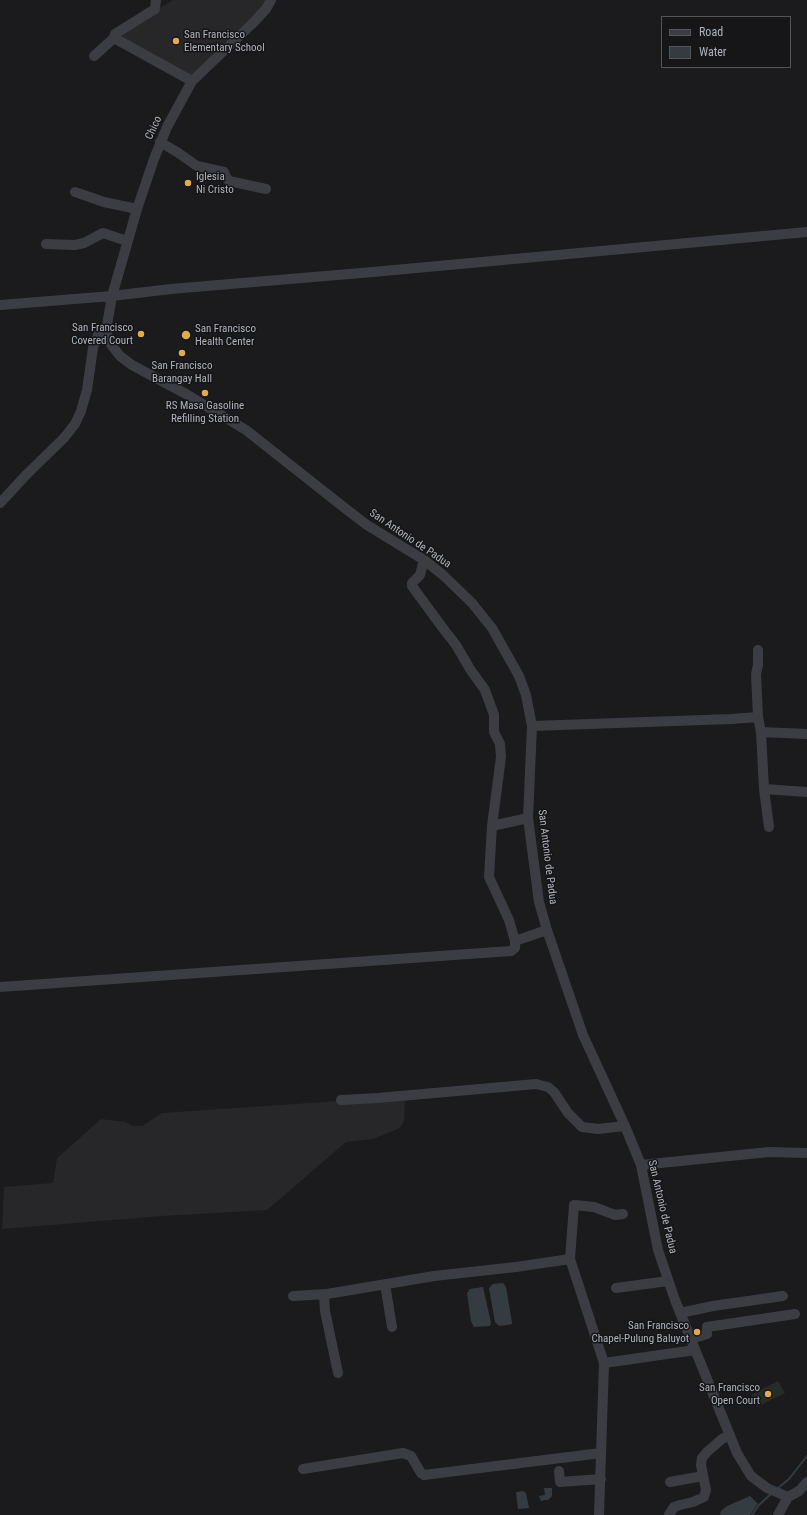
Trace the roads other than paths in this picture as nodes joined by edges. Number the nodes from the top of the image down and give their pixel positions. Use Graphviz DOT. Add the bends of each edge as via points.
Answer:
graph roads {
  1 [pos="156,0"];
  2 [pos="271,0"];
  3 [pos="114,38"];
  4 [pos="94,56"];
  5 [pos="192,81"];
  6 [pos="160,142"];
  7 [pos="266,189"];
  8 [pos="75,192"];
  9 [pos="137,209"];
  10 [pos="807,232"];
  11 [pos="127,241"];
  12 [pos="46,244"];
  13 [pos="112,296"];
  14 [pos="0,305"];
  15 [pos="106,331"];
  16 [pos="0,503"];
  17 [pos="424,560"];
  18 [pos="758,650"];
  19 [pos="758,717"];
  20 [pos="532,726"];
  21 [pos="761,732"];
  22 [pos="807,734"];
  23 [pos="764,789"];
  24 [pos="807,792"];
  25 [pos="528,818"];
  26 [pos="492,826"];
  27 [pos="769,827"];
  28 [pos="547,930"];
  29 [pos="515,941"];
  30 [pos="0,987"];
  31 [pos="341,1100"];
  32 [pos="625,1126"];
  33 [pos="807,1153"];
  34 [pos="641,1165"];
  35 [pos="624,1214"];
  36 [pos="570,1259"];
  37 [pos="668,1281"];
  38 [pos="385,1284"];
  39 [pos="616,1288"];
  40 [pos="324,1294"];
  41 [pos="293,1296"];
  42 [pos="783,1296"];
  43 [pos="680,1313"];
  44 [pos="795,1314"];
  45 [pos="392,1327"];
  46 [pos="691,1339"];
  47 [pos="695,1350"];
  48 [pos="604,1363"];
  49 [pos="338,1373"];
  50 [pos="730,1435"];
  51 [pos="601,1453"];
  52 [pos="303,1469"];
  53 [pos="559,1471"];
  54 [pos="703,1476"];
  55 [pos="601,1479"];
  56 [pos="670,1482"];
  57 [pos="807,1482"];
  58 [pos="784,1496"];
  59 [pos="600,1515"];
  60 [pos="669,1515"];
  61 [pos="778,1515"];
  1 -- 3 [label="street" via="155,9 115,34"];
  2 -- 5 [label="street, Chico" via="252,24"];
  3 -- 4 [label="street"];
  3 -- 5 [label="street"];
  5 -- 6 [label="street, Chico"];
  6 -- 7 [label="street" via="197,166 224,172 229,181"];
  6 -- 9 [label="street, Chico"];
  8 -- 9 [label="street"];
  9 -- 11 [label="street, Chico"];
  10 -- 13 [label="street" via="171,288"];
  11 -- 12 [label="street" via="103,233 75,246"];
  11 -- 13 [label="street, Chico"];
  13 -- 14 [label="street"];
  13 -- 15 [label="street"];
  15 -- 16 [label="street" via="98,335 93,348 87,390 75,424"];
  15 -- 17 [label="street, San Antonio de Padua" via="110,343 120,356 132,365 246,430 346,509"];
  17 -- 20 [label="street, San Antonio de Padua" via="472,602 492,628 519,676"];
  17 -- 26 [label="street" via="420,576 412,586 456,645 485,690 494,715 494,732 500,744 501,757"];
  18 -- 19 [label="street"];
  19 -- 20 [label="street"];
  19 -- 21 [label="street"];
  20 -- 25 [label="street, San Antonio de Padua"];
  21 -- 22 [label="street"];
  21 -- 23 [label="street"];
  23 -- 24 [label="street"];
  23 -- 27 [label="street"];
  25 -- 26 [label="street"];
  25 -- 28 [label="street, San Antonio de Padua" via="539,902"];
  26 -- 29 [label="street" via="489,877 509,920"];
  28 -- 29 [label="street"];
  28 -- 32 [label="street, San Antonio de Padua" via="583,1035"];
  29 -- 30 [label="street" via="515,948 511,951"];
  31 -- 32 [label="street" via="536,1084 548,1086 582,1127 598,1129"];
  32 -- 34 [label="street, San Antonio de Padua"];
  33 -- 34 [label="street" via="769,1152"];
  34 -- 37 [label="street, San Antonio de Padua" via="658,1250"];
  35 -- 36 [label="street" via="616,1215 594,1207 574,1205"];
  36 -- 38 [label="street"];
  36 -- 48 [label="street"];
  37 -- 39 [label="street"];
  37 -- 43 [label="street, San Antonio de Padua"];
  38 -- 40 [label="street"];
  38 -- 45 [label="street"];
  40 -- 41 [label="street"];
  40 -- 49 [label="street"];
  42 -- 43 [label="street"];
  43 -- 46 [label="street, San Antonio de Padua"];
  44 -- 46 [label="street" via="707,1327 707,1334"];
  46 -- 47 [label="street, San Antonio de Padua"];
  47 -- 48 [label="street"];
  47 -- 50 [label="street, San Antonio de Padua"];
  48 -- 51 [label="street"];
  50 -- 54 [label="street" via="702,1458"];
  50 -- 58 [label="street, San Antonio de Padua" via="736,1453 751,1476"];
  51 -- 52 [label="street" via="424,1475 411,1456 403,1453"];
  51 -- 55 [label="street"];
  53 -- 55 [label="street" via="560,1482"];
  54 -- 56 [label="street"];
  54 -- 60 [label="street" via="706,1490 704,1497 674,1507"];
  55 -- 59 [label="street"];
  57 -- 58 [label="street" via="799,1491"];
  58 -- 61 [label="street"];
}
